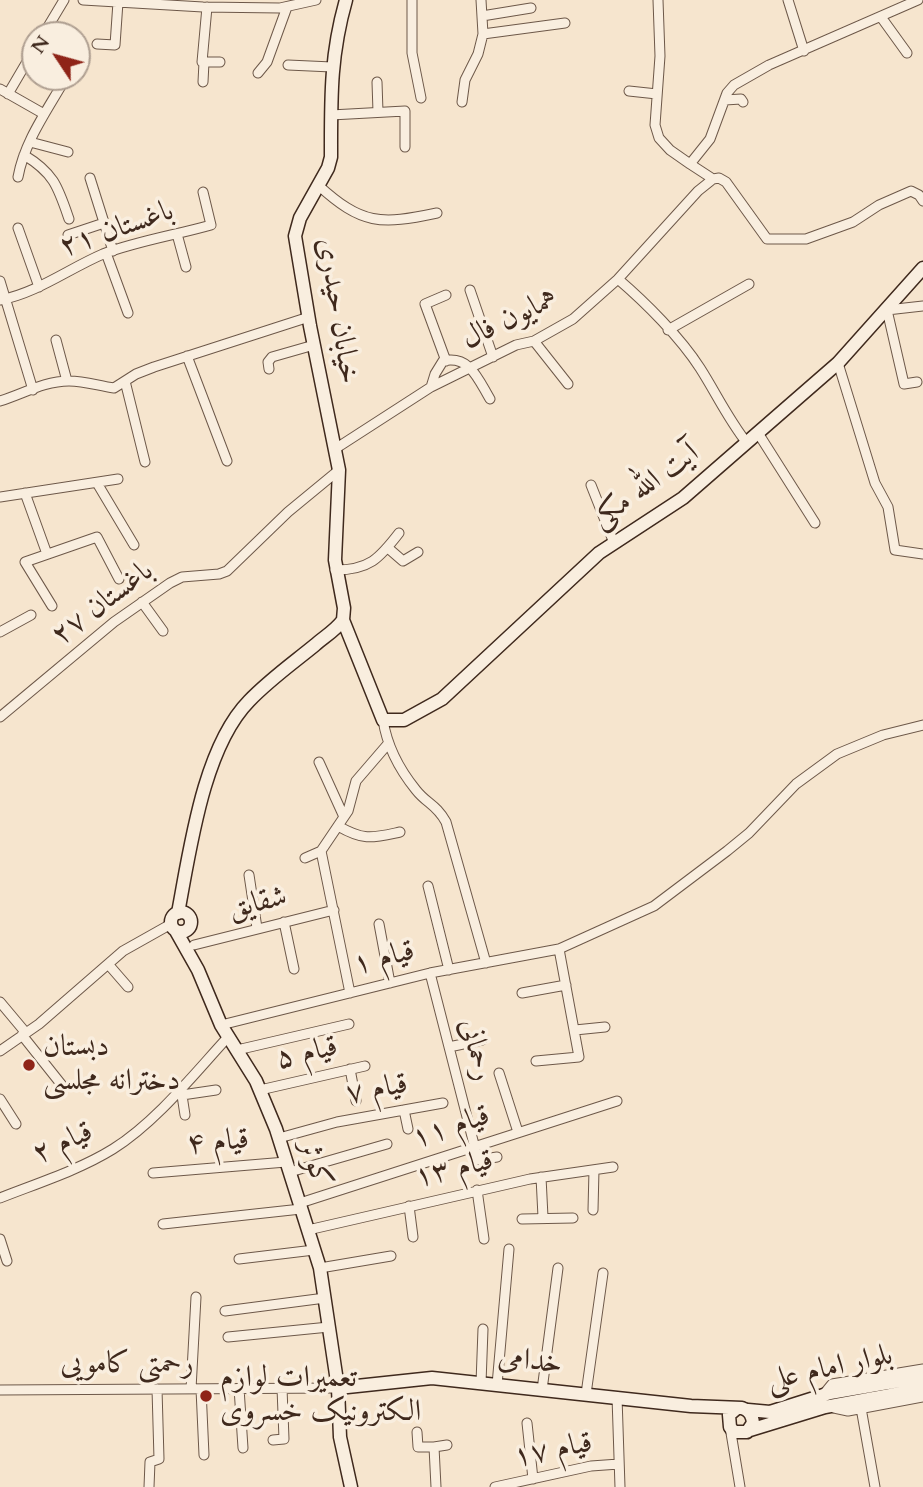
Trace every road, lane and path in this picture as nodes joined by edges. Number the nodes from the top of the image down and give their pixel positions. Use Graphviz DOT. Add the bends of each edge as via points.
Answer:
graph roads {
  1 [pos="64,0"];
  2 [pos="83,0"];
  3 [pos="316,0"];
  4 [pos="346,0"];
  5 [pos="412,0"];
  6 [pos="481,0"];
  7 [pos="658,0"];
  8 [pos="788,0"];
  9 [pos="889,0"];
  10 [pos="918,0"];
  11 [pos="118,2"];
  12 [pos="242,4"];
  13 [pos="204,5"];
  14 [pos="287,6"];
  15 [pos="531,8"];
  16 [pos="893,11"];
  17 [pos="482,16"];
  18 [pos="881,17"];
  19 [pos="51,21"];
  20 [pos="565,23"];
  21 [pos="484,34"];
  22 [pos="97,44"];
  23 [pos="804,51"];
  24 [pos="907,53"];
  25 [pos="204,62"];
  26 [pos="220,62"];
  27 [pos="288,65"];
  28 [pos="332,67"];
  29 [pos="21,68"];
  30 [pos="258,73"];
  31 [pos="203,82"];
  32 [pos="377,82"];
  33 [pos="58,91"];
  34 [pos="629,91"];
  35 [pos="4,92"];
  36 [pos="657,94"];
  37 [pos="421,98"];
  38 [pos="725,100"];
  39 [pos="462,102"];
  40 [pos="743,102"];
  41 [pos="378,112"];
  42 [pos="44,114"];
  43 [pos="331,115"];
  44 [pos="30,142"];
  45 [pos="405,147"];
  46 [pos="68,152"];
  47 [pos="24,156"];
  48 [pos="690,164"];
  49 [pos="18,177"];
  50 [pos="90,178"];
  51 [pos="713,179"];
  52 [pos="318,185"];
  53 [pos="203,192"];
  54 [pos="923,201"];
  55 [pos="437,213"];
  56 [pos="69,219"];
  57 [pos="104,223"];
  58 [pos="18,228"];
  59 [pos="177,234"];
  60 [pos="68,235"];
  61 [pos="109,252"];
  62 [pos="186,267"];
  63 [pos="923,268"];
  64 [pos="618,279"];
  65 [pos="0,281"];
  66 [pos="749,284"];
  67 [pos="39,287"];
  68 [pos="470,290"];
  69 [pos="446,295"];
  70 [pos="3,300"];
  71 [pos="923,306"];
  72 [pos="887,310"];
  73 [pos="128,313"];
  74 [pos="309,317"];
  75 [pos="668,330"];
  76 [pos="56,340"];
  77 [pos="534,341"];
  78 [pos="314,345"];
  79 [pos="187,356"];
  80 [pos="493,357"];
  81 [pos="446,361"];
  82 [pos="838,363"];
  83 [pos="470,366"];
  84 [pos="269,369"];
  85 [pos="67,381"];
  86 [pos="125,381"];
  87 [pos="917,382"];
  88 [pos="568,384"];
  89 [pos="431,387"];
  90 [pos="33,390"];
  91 [pos="490,399"];
  92 [pos="0,401"];
  93 [pos="758,433"];
  94 [pos="747,443"];
  95 [pos="335,449"];
  96 [pos="228,461"];
  97 [pos="145,462"];
  98 [pos="339,470"];
  99 [pos="118,480"];
  100 [pos="97,483"];
  101 [pos="591,485"];
  102 [pos="25,494"];
  103 [pos="0,497"];
  104 [pos="815,523"];
  105 [pos="399,533"];
  106 [pos="614,543"];
  107 [pos="134,545"];
  108 [pos="388,548"];
  109 [pos="418,552"];
  110 [pos="47,554"];
  111 [pos="923,554"];
  112 [pos="335,570"];
  113 [pos="119,579"];
  114 [pos="142,602"];
  115 [pos="52,606"];
  116 [pos="31,615"];
  117 [pos="343,620"];
  118 [pos="163,631"];
  119 [pos="0,632"];
  120 [pos="2,711"];
  121 [pos="383,720"];
  122 [pos="923,725"];
  123 [pos="387,745"];
  124 [pos="320,762"];
  125 [pos="344,817"];
  126 [pos="338,826"];
  127 [pos="400,832"];
  128 [pos="321,851"];
  129 [pos="305,858"];
  130 [pos="249,875"];
  131 [pos="428,886"];
  132 [pos="334,911"];
  133 [pos="181,922"];
  134 [pos="284,922"];
  135 [pos="379,924"];
  136 [pos="257,928"];
  137 [pos="194,945"];
  138 [pos="559,949"];
  139 [pos="486,963"];
  140 [pos="108,964"];
  141 [pos="294,969"];
  142 [pos="198,970"];
  143 [pos="449,970"];
  144 [pos="430,973"];
  145 [pos="390,983"];
  146 [pos="566,985"];
  147 [pos="128,987"];
  148 [pos="350,993"];
  149 [pos="522,993"];
  150 [pos="0,1002"];
  151 [pos="349,1024"];
  152 [pos="221,1025"];
  153 [pos="605,1027"];
  154 [pos="575,1031"];
  155 [pos="24,1034"];
  156 [pos="228,1037"];
  157 [pos="482,1040"];
  158 [pos="449,1048"];
  159 [pos="237,1050"];
  160 [pos="0,1051"];
  161 [pos="536,1061"];
  162 [pos="365,1066"];
  163 [pos="350,1069"];
  164 [pos="499,1073"];
  165 [pos="61,1084"];
  166 [pos="216,1090"];
  167 [pos="260,1090"];
  168 [pos="181,1091"];
  169 [pos="0,1099"];
  170 [pos="356,1101"];
  171 [pos="617,1101"];
  172 [pos="443,1103"];
  173 [pos="404,1110"];
  174 [pos="185,1115"];
  175 [pos="16,1124"];
  176 [pos="408,1129"];
  177 [pos="518,1132"];
  178 [pos="279,1138"];
  179 [pos="387,1144"];
  180 [pos="474,1146"];
  181 [pos="497,1157"];
  182 [pos="288,1167"];
  183 [pos="613,1167"];
  184 [pos="594,1170"];
  185 [pos="153,1173"];
  186 [pos="541,1177"];
  187 [pos="477,1190"];
  188 [pos="0,1198"];
  189 [pos="300,1206"];
  190 [pos="409,1206"];
  191 [pos="593,1210"];
  192 [pos="543,1217"];
  193 [pos="522,1219"];
  194 [pos="573,1219"];
  195 [pos="163,1224"];
  196 [pos="308,1230"];
  197 [pos="413,1237"];
  198 [pos="0,1239"];
  199 [pos="484,1239"];
  200 [pos="509,1249"];
  201 [pos="314,1250"];
  202 [pos="391,1256"];
  203 [pos="239,1259"];
  204 [pos="7,1261"];
  205 [pos="320,1268"];
  206 [pos="558,1268"];
  207 [pos="603,1273"];
  208 [pos="196,1297"];
  209 [pos="325,1298"];
  210 [pos="225,1311"];
  211 [pos="329,1327"];
  212 [pos="483,1329"];
  213 [pos="228,1337"];
  214 [pos="923,1369"];
  215 [pos="923,1377"];
  216 [pos="481,1383"];
  217 [pos="497,1385"];
  218 [pos="239,1388"];
  219 [pos="282,1388"];
  220 [pos="338,1388"];
  221 [pos="157,1389"];
  222 [pos="196,1389"];
  223 [pos="923,1389"];
  224 [pos="0,1390"];
  225 [pos="542,1390"];
  226 [pos="586,1394"];
  227 [pos="617,1397"];
  228 [pos="923,1397"];
  229 [pos="824,1401"];
  230 [pos="861,1408"];
  231 [pos="716,1409"];
  232 [pos="742,1410"];
  233 [pos="527,1423"];
  234 [pos="729,1425"];
  235 [pos="748,1431"];
  236 [pos="417,1433"];
  237 [pos="273,1440"];
  238 [pos="447,1445"];
  239 [pos="733,1445"];
  240 [pos="434,1447"];
  241 [pos="243,1448"];
  242 [pos="204,1455"];
  243 [pos="619,1464"];
  244 [pos="533,1479"];
  245 [pos="149,1487"];
  246 [pos="351,1487"];
  247 [pos="436,1487"];
  248 [pos="495,1487"];
  249 [pos="620,1487"];
  250 [pos="740,1487"];
  251 [pos="875,1487"];
  1 -- 19 [label="street"];
  2 -- 11 [label="street"];
  3 -- 14 [label="street"];
  4 -- 28 [label="street, خیابان حیدری"];
  5 -- 37 [label="street" via="412,53"];
  6 -- 17 [label="street"];
  7 -- 36 [label="street"];
  8 -- 23 [label="street"];
  9 -- 16 [label="street"];
  10 -- 16 [label="street"];
  11 -- 13 [label="street"];
  11 -- 22 [label="street" via="115,46"];
  12 -- 13 [label="street"];
  12 -- 14 [label="street"];
  13 -- 25 [label="street"];
  14 -- 30 [label="street" via="267,62"];
  15 -- 17 [label="street"];
  16 -- 18 [label="street"];
  17 -- 21 [label="street"];
  18 -- 23 [label="street"];
  18 -- 24 [label="street"];
  20 -- 21 [label="street"];
  21 -- 39 [label="street"];
  23 -- 38 [label="street" via="742,79"];
  25 -- 26 [label="street"];
  25 -- 31 [label="street"];
  27 -- 28 [label="street"];
  28 -- 43 [label="street, خیابان حیدری"];
  29 -- 35 [label="street"];
  32 -- 41 [label="street"];
  33 -- 42 [label="street"];
  34 -- 36 [label="street"];
  35 -- 42 [label="street"];
  36 -- 48 [label="street" via="659,138"];
  38 -- 40 [label="street"];
  38 -- 48 [label="street" via="710,139"];
  41 -- 43 [label="street"];
  41 -- 45 [label="street" via="405,111"];
  42 -- 44 [label="street"];
  43 -- 52 [label="street, خیابان حیدری" via="331,157"];
  44 -- 46 [label="street"];
  44 -- 47 [label="street"];
  47 -- 49 [label="street"];
  47 -- 56 [label="street" via="56,183"];
  48 -- 51 [label="street"];
  50 -- 57 [label="street"];
  51 -- 54 [label="street" via="726,182 767,239 806,239 853,222 911,191"];
  51 -- 64 [label="street, همایون فال"];
  52 -- 55 [label="street" via="340,205 371,220"];
  52 -- 74 [label="street, خیابان حیدری" via="296,236"];
  53 -- 59 [label="street, باغستان ۲۱" via="212,225"];
  57 -- 60 [label="street"];
  57 -- 61 [label="street"];
  58 -- 67 [label="street"];
  59 -- 61 [label="street, باغستان ۲۱"];
  59 -- 62 [label="street"];
  61 -- 67 [label="street, باغستان ۲۱"];
  61 -- 73 [label="street"];
  63 -- 72 [label="street, آیت الله مکی"];
  64 -- 75 [label="street"];
  64 -- 77 [label="street, همایون فال" via="573,319"];
  65 -- 70 [label="street"];
  66 -- 75 [label="street"];
  67 -- 70 [label="street, باغستان ۲۱"];
  68 -- 80 [label="street"];
  69 -- 81 [label="street" via="425,304"];
  70 -- 90 [label="street"];
  71 -- 72 [label="street"];
  72 -- 82 [label="street, آیت الله مکی"];
  72 -- 87 [label="street" via="904,384"];
  74 -- 78 [label="street, خیابان حیدری"];
  74 -- 79 [label="street"];
  75 -- 94 [label="street" via="700,368"];
  76 -- 85 [label="street"];
  77 -- 80 [label="street, همایون فال"];
  77 -- 88 [label="street"];
  78 -- 84 [label="street" via="272,358"];
  78 -- 95 [label="street, خیابان حیدری"];
  79 -- 86 [label="street"];
  79 -- 96 [label="street"];
  80 -- 83 [label="street, همایون فال"];
  81 -- 83 [label="street" via="458,359"];
  81 -- 89 [label="street" via="439,366"];
  82 -- 93 [label="street, آیت الله مکی"];
  82 -- 111 [label="street" via="876,483 888,506 895,550"];
  83 -- 89 [label="street, همایون فال"];
  83 -- 91 [label="street"];
  85 -- 86 [label="street" via="114,388"];
  85 -- 90 [label="street"];
  86 -- 97 [label="street"];
  89 -- 95 [label="street, همایون فال"];
  90 -- 92 [label="street"];
  93 -- 94 [label="street, آیت الله مکی"];
  93 -- 104 [label="street"];
  94 -- 106 [label="street, آیت الله مکی" via="683,498"];
  95 -- 98 [label="street, خیابان حیدری"];
  98 -- 112 [label="street, خیابان حیدری"];
  98 -- 114 [label="street, باغستان ۲۷" via="227,571 177,579"];
  99 -- 100 [label="street"];
  100 -- 102 [label="street"];
  100 -- 107 [label="street"];
  101 -- 106 [label="street"];
  102 -- 103 [label="street"];
  102 -- 110 [label="street"];
  105 -- 108 [label="street"];
  106 -- 121 [label="street, آیت الله مکی" via="442,699 404,720"];
  108 -- 109 [label="street" via="403,561"];
  108 -- 112 [label="street" via="355,570"];
  110 -- 113 [label="street" via="97,537"];
  110 -- 115 [label="street" via="25,562"];
  112 -- 117 [label="street, خیابان حیدری"];
  114 -- 118 [label="street"];
  114 -- 120 [label="street, باغستان ۲۷"];
  116 -- 119 [label="street"];
  117 -- 121 [label="street, خیابان حیدری"];
  117 -- 133 [label="street" via="260,690 235,718 205,785 184,881"];
  121 -- 123 [label="street"];
  122 -- 138 [label="street, قیام ۱" via="837,754 796,785 749,833 654,906"];
  123 -- 125 [label="street" via="356,781"];
  123 -- 139 [label="street" via="417,791 438,808 446,822"];
  124 -- 125 [label="street"];
  125 -- 126 [label="street"];
  126 -- 127 [label="street" via="368,839"];
  126 -- 128 [label="street"];
  128 -- 129 [label="street"];
  128 -- 132 [label="street"];
  130 -- 136 [label="street"];
  131 -- 143 [label="street"];
  132 -- 134 [label="street, شقایق"];
  132 -- 148 [label="street"];
  133 -- 137 [label="street"];
  133 -- 140 [label="street" via="123,951"];
  133 -- 142 [label="street"];
  134 -- 136 [label="street, شقایق"];
  134 -- 141 [label="street"];
  135 -- 145 [label="street"];
  136 -- 137 [label="street, شقایق"];
  137 -- 142 [label="street"];
  138 -- 139 [label="street, قیام ۱"];
  138 -- 146 [label="street"];
  139 -- 143 [label="street, قیام ۱"];
  140 -- 147 [label="street"];
  140 -- 155 [label="street"];
  142 -- 152 [label="street, کوثر"];
  143 -- 144 [label="street, قیام ۱"];
  144 -- 145 [label="street, قیام ۱"];
  144 -- 158 [label="street, رحمانی"];
  145 -- 148 [label="street, قیام ۱"];
  146 -- 149 [label="street"];
  146 -- 154 [label="street"];
  148 -- 152 [label="street, قیام ۱"];
  150 -- 155 [label="street"];
  151 -- 159 [label="street"];
  152 -- 156 [label="street, کوثر"];
  153 -- 154 [label="street"];
  154 -- 161 [label="street" via="579,1057"];
  155 -- 160 [label="street"];
  155 -- 165 [label="street"];
  156 -- 159 [label="street, کوثر"];
  156 -- 168 [label="street, قیام ۲"];
  157 -- 158 [label="street"];
  158 -- 180 [label="street, رحمانی"];
  159 -- 167 [label="street, کوثر"];
  162 -- 163 [label="street, قیام ۵"];
  163 -- 167 [label="street, قیام ۵"];
  163 -- 170 [label="street"];
  164 -- 177 [label="street"];
  166 -- 168 [label="street"];
  167 -- 178 [label="street, کوثر"];
  168 -- 174 [label="street"];
  168 -- 188 [label="street, قیام ۲" via="115,1148"];
  169 -- 175 [label="street"];
  171 -- 177 [label="street, قیام ۱۱"];
  172 -- 173 [label="street, قیام ۷"];
  173 -- 176 [label="street"];
  173 -- 178 [label="street, قیام ۷"];
  177 -- 180 [label="street, قیام ۱۱"];
  178 -- 182 [label="street, کوثر"];
  179 -- 182 [label="street, قیام ۴"];
  180 -- 181 [label="street" via="478,1160"];
  180 -- 189 [label="street, قیام ۱۱"];
  182 -- 185 [label="street, قیام ۴"];
  182 -- 189 [label="street, کوثر"];
  183 -- 184 [label="street, قیام ۱۳"];
  184 -- 186 [label="street, قیام ۱۳"];
  184 -- 191 [label="street"];
  186 -- 187 [label="street, قیام ۱۳"];
  186 -- 192 [label="street"];
  187 -- 190 [label="street, قیام ۱۳"];
  187 -- 199 [label="street"];
  189 -- 195 [label="street, قیام ۱۱"];
  189 -- 196 [label="street, کوثر"];
  190 -- 196 [label="street, قیام ۱۳"];
  190 -- 197 [label="street"];
  192 -- 193 [label="street"];
  192 -- 194 [label="street"];
  196 -- 201 [label="street, کوثر"];
  198 -- 204 [label="street"];
  200 -- 217 [label="street"];
  201 -- 203 [label="street"];
  201 -- 205 [label="street, کوثر"];
  202 -- 205 [label="street"];
  205 -- 209 [label="street, کوثر"];
  206 -- 225 [label="street"];
  207 -- 226 [label="street"];
  208 -- 222 [label="street"];
  209 -- 210 [label="street"];
  209 -- 211 [label="street, کوثر"];
  211 -- 213 [label="street"];
  211 -- 220 [label="street, کوثر"];
  212 -- 216 [label="street"];
  214 -- 229 [label="street" via="832,1384"];
  215 -- 229 [label="street, بلوار امام علی"];
  216 -- 217 [label="street, خدامی"];
  216 -- 220 [label="street, خدامی" via="432,1378"];
  217 -- 225 [label="street, خدامی"];
  218 -- 219 [label="street, رحمتی کامویی"];
  218 -- 222 [label="street, رحمتی کامویی"];
  218 -- 241 [label="street"];
  219 -- 220 [label="street, رحمتی کامویی"];
  219 -- 237 [label="street" via="284,1439"];
  220 -- 246 [label="street, کوثر" via="340,1437"];
  221 -- 222 [label="street, رحمتی کامویی"];
  221 -- 224 [label="street, رحمتی کامویی"];
  221 -- 245 [label="street" via="159,1459 150,1462"];
  222 -- 242 [label="street"];
  223 -- 229 [label="street, بلوار امام علی"];
  225 -- 226 [label="street, خدامی"];
  226 -- 227 [label="street, خدامی"];
  227 -- 231 [label="street, خدامی"];
  227 -- 243 [label="street"];
  228 -- 230 [label="street"];
  229 -- 230 [label="street" via="848,1411"];
  229 -- 232 [label="street, بلوار امام علی" via="770,1412"];
  229 -- 235 [label="street, بلوار امام علی"];
  230 -- 251 [label="street"];
  231 -- 232 [label="street, بلوار امام علی"];
  231 -- 234 [label="street"];
  232 -- 234 [label="street" via="729,1415"];
  232 -- 235 [label="street" via="752,1416"];
  233 -- 244 [label="street"];
  234 -- 235 [label="street" via="741,1433"];
  234 -- 239 [label="street"];
  235 -- 239 [label="street"];
  236 -- 240 [label="street" via="418,1447"];
  238 -- 240 [label="street"];
  239 -- 250 [label="street"];
  240 -- 247 [label="street"];
  243 -- 244 [label="street, قیام ۱۷"];
  243 -- 249 [label="street"];
  244 -- 248 [label="street, قیام ۱۷"];
}
